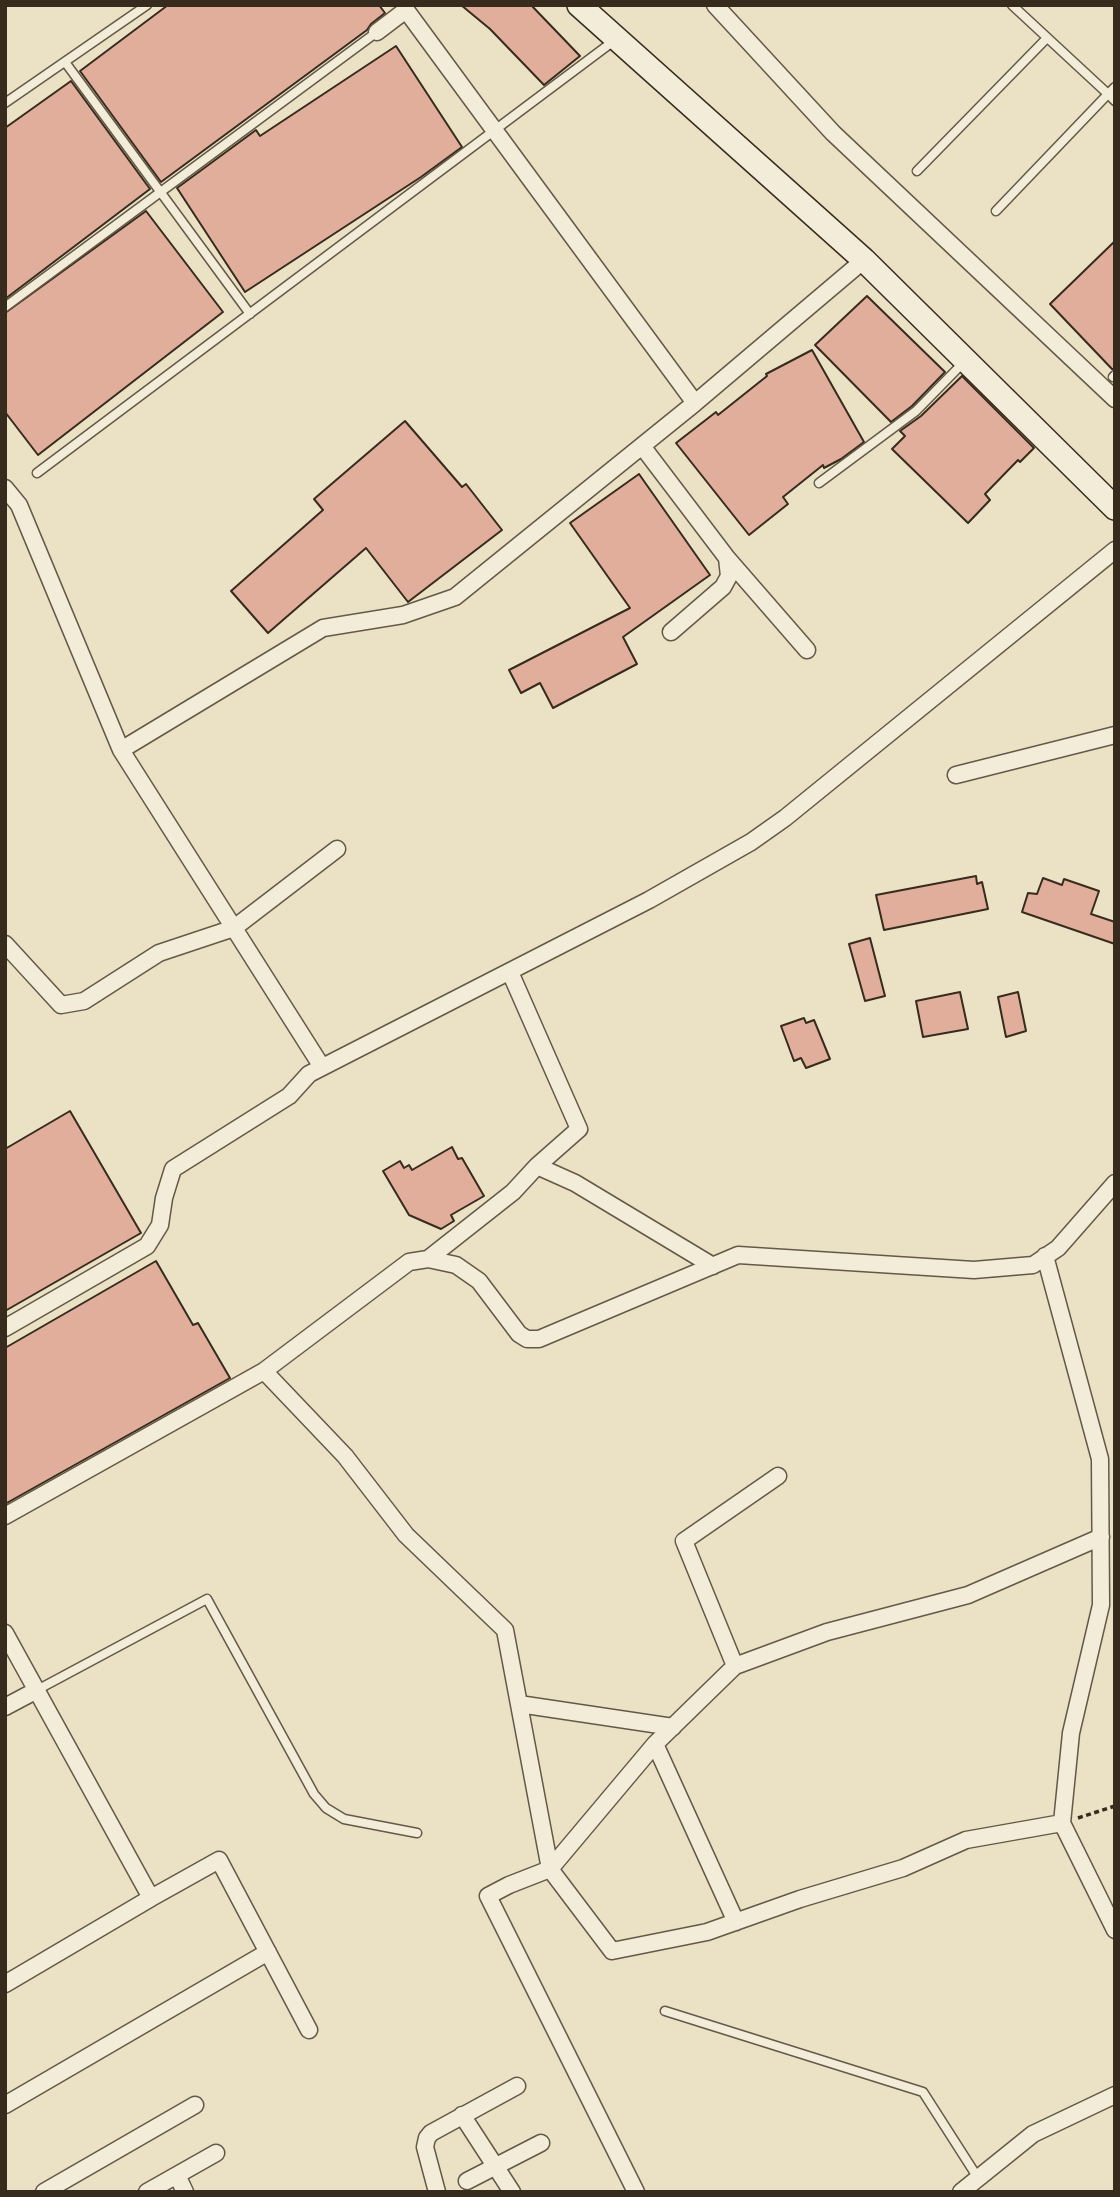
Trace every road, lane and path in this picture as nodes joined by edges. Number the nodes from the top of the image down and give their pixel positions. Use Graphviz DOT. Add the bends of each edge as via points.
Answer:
graph roads {
  1 [pos="147,5"];
  2 [pos="579,5"];
  3 [pos="1012,5"];
  4 [pos="722,8"];
  5 [pos="377,32"];
  6 [pos="617,38"];
  7 [pos="1047,38"];
  8 [pos="65,62"];
  9 [pos="1115,87"];
  10 [pos="1108,94"];
  11 [pos="1115,101"];
  12 [pos="5,103"];
  13 [pos="495,132"];
  14 [pos="917,171"];
  15 [pos="160,192"];
  16 [pos="996,211"];
  17 [pos="864,260"];
  18 [pos="5,307"];
  19 [pos="250,314"];
  20 [pos="965,361"];
  21 [pos="1115,399"];
  22 [pos="695,403"];
  23 [pos="642,446"];
  24 [pos="37,473"];
  25 [pos="819,483"];
  26 [pos="5,488"];
  27 [pos="1115,508"];
  28 [pos="1115,550"];
  29 [pos="727,558"];
  30 [pos="671,632"];
  31 [pos="807,650"];
  32 [pos="1115,734"];
  33 [pos="121,750"];
  34 [pos="956,775"];
  35 [pos="337,849"];
  36 [pos="233,928"];
  37 [pos="5,944"];
  38 [pos="510,972"];
  39 [pos="322,1068"];
  40 [pos="537,1166"];
  41 [pos="1115,1183"];
  42 [pos="1045,1256"];
  43 [pos="429,1259"];
  44 [pos="712,1266"];
  45 [pos="5,1328"];
  46 [pos="264,1371"];
  47 [pos="778,1476"];
  48 [pos="5,1516"];
  49 [pos="1101,1537"];
  50 [pos="5,1633"];
  51 [pos="735,1666"];
  52 [pos="37,1690"];
  53 [pos="519,1704"];
  54 [pos="5,1707"];
  55 [pos="673,1727"];
  56 [pos="655,1744"];
  57 [pos="1115,1806"];
  58 [pos="1062,1823"];
  59 [pos="417,1833"];
  60 [pos="550,1869"];
  61 [pos="151,1898"];
  62 [pos="1111,1908"];
  63 [pos="736,1922"];
  64 [pos="1115,1930"];
  65 [pos="268,1952"];
  66 [pos="5,1984"];
  67 [pos="665,2011"];
  68 [pos="309,2030"];
  69 [pos="517,2086"];
  70 [pos="1115,2095"];
  71 [pos="5,2105"];
  72 [pos="195,2105"];
  73 [pos="462,2115"];
  74 [pos="541,2143"];
  75 [pos="216,2153"];
  76 [pos="496,2166"];
  77 [pos="177,2175"];
  78 [pos="978,2178"];
  79 [pos="467,2181"];
  80 [pos="44,2192"];
  81 [pos="147,2192"];
  82 [pos="185,2192"];
  83 [pos="437,2192"];
  84 [pos="512,2192"];
  85 [pos="636,2192"];
  86 [pos="961,2192"];
  1 -- 8 [label="lane"];
  2 -- 6 [label="street"];
  3 -- 7 [label="lane"];
  4 -- 21 [label="street" via="833,133"];
  5 -- 13 [label="street" via="406,10"];
  5 -- 15 [label="lane"];
  6 -- 13 [label="lane"];
  6 -- 17 [label="street"];
  7 -- 10 [label="lane"];
  7 -- 14 [label="lane"];
  8 -- 12 [label="lane"];
  8 -- 15 [label="lane"];
  9 -- 10 [label="lane"];
  10 -- 11 [label="lane"];
  10 -- 16 [label="lane"];
  13 -- 19 [label="lane"];
  13 -- 22 [label="street"];
  15 -- 18 [label="lane"];
  15 -- 19 [label="lane"];
  17 -- 20 [label="street"];
  17 -- 22 [label="street"];
  19 -- 24 [label="lane"];
  20 -- 25 [label="lane" via="916,411"];
  20 -- 27 [label="street"];
  22 -- 23 [label="street"];
  23 -- 29 [label="street"];
  23 -- 33 [label="street" via="455,597 403,615 323,628"];
  26 -- 33 [label="street" via="19,505"];
  28 -- 38 [label="street" via="751,842"];
  29 -- 30 [label="street" via="729,576 723,587"];
  29 -- 31 [label="street"];
  32 -- 34 [label="street"];
  33 -- 36 [label="street"];
  35 -- 36 [label="street"];
  36 -- 37 [label="street" via="159,953 85,1001 61,1005"];
  36 -- 39 [label="street"];
  38 -- 39 [label="street"];
  38 -- 40 [label="street" via="579,1129"];
  39 -- 45 [label="street" via="309,1074 289,1096 173,1169 160,1225 147,1246"];
  40 -- 43 [label="street" via="513,1192"];
  40 -- 44 [label="street" via="575,1183"];
  41 -- 42 [label="street" via="1058,1248"];
  42 -- 44 [label="street" via="1033,1265 974,1270 738,1255"];
  42 -- 49 [label="street" via="1100,1460"];
  43 -- 44 [label="street" via="456,1265 479,1281 527,1339 539,1339"];
  43 -- 46 [label="street" via="395,1270"];
  46 -- 48 [label="street"];
  46 -- 53 [label="street" via="345,1456 406,1535 505,1630"];
  47 -- 51 [label="street" via="684,1541"];
  49 -- 51 [label="street" via="968,1595 827,1632"];
  49 -- 58 [label="street" via="1101,1605 1071,1733"];
  50 -- 52 [label="street"];
  51 -- 55 [label="street"];
  52 -- 54 [label="street"];
  52 -- 59 [label="lane" via="207,1598 307,1782 326,1808 344,1819"];
  52 -- 61 [label="street"];
  53 -- 55 [label="street"];
  53 -- 60 [label="street"];
  55 -- 56 [label="street"];
  56 -- 60 [label="street"];
  56 -- 63 [label="street"];
  57 -- 58 [label="path"];
  58 -- 62 [label="street"];
  58 -- 63 [label="street" via="966,1840 903,1868"];
  60 -- 63 [label="street" via="612,1951"];
  60 -- 85 [label="street" via="488,1896"];
  61 -- 65 [label="street" via="219,1860"];
  61 -- 66 [label="street"];
  62 -- 64 [label="street"];
  65 -- 68 [label="street"];
  65 -- 71 [label="street"];
  67 -- 78 [label="lane" via="923,2092"];
  69 -- 73 [label="street"];
  70 -- 78 [label="street" via="1033,2134"];
  72 -- 80 [label="street"];
  73 -- 76 [label="street"];
  73 -- 83 [label="street" via="427,2138 425,2147"];
  74 -- 76 [label="street"];
  75 -- 77 [label="street"];
  76 -- 79 [label="street"];
  76 -- 84 [label="street"];
  77 -- 81 [label="street"];
  77 -- 82 [label="street"];
  78 -- 86 [label="street"];
}
